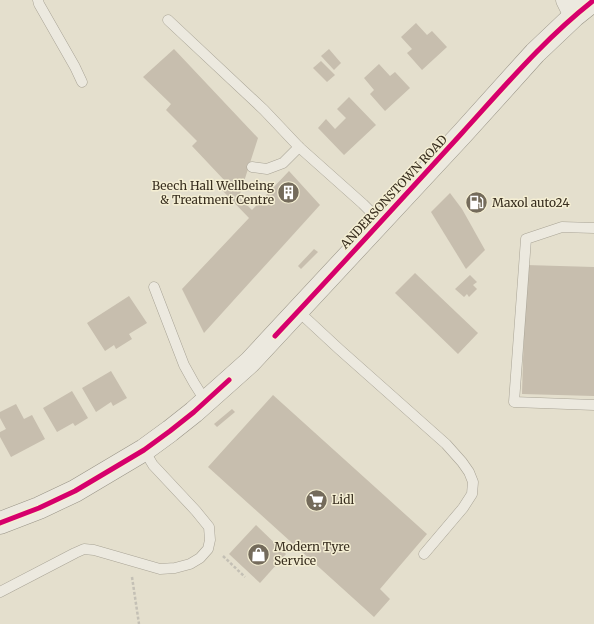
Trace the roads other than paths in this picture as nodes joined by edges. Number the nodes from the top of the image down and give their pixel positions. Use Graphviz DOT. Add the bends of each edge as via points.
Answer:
graph roads {
  1 [pos="38,0"];
  2 [pos="594,0"];
  3 [pos="570,8"];
  4 [pos="168,20"];
  5 [pos="82,82"];
  6 [pos="299,147"];
  7 [pos="252,167"];
  8 [pos="380,222"];
  9 [pos="594,228"];
  10 [pos="154,287"];
  11 [pos="298,311"];
  12 [pos="206,402"];
  13 [pos="594,405"];
  14 [pos="144,450"];
  15 [pos="0,523"];
  16 [pos="424,554"];
  17 [pos="0,592"];
  1 -- 5 [label="lane"];
  2 -- 3 [label="main road, ANDERSONSTOWN ROAD"];
  3 -- 8 [label="main road, ANDERSONSTOWN ROAD" via="527,62"];
  4 -- 6 [label="lane" via="264,110"];
  6 -- 7 [label="lane" via="282,163 267,169"];
  6 -- 8 [label="lane"];
  8 -- 11 [label="main road, ANDERSONSTOWN ROAD"];
  9 -- 13 [label="lane" via="562,227 526,239 514,402"];
  10 -- 12 [label="lane" via="184,364"];
  11 -- 12 [label="main road, ANDERSONSTOWN ROAD" via="250,362"];
  11 -- 16 [label="lane" via="446,444 469,472 473,482 472,494"];
  12 -- 14 [label="main road, ANDERSONSTOWN ROAD"];
  14 -- 15 [label="main road, ANDERSONSTOWN ROAD" via="75,491"];
  14 -- 17 [label="lane" via="154,465 209,527 208,549 200,558 190,564 160,569 84,549"];
}
